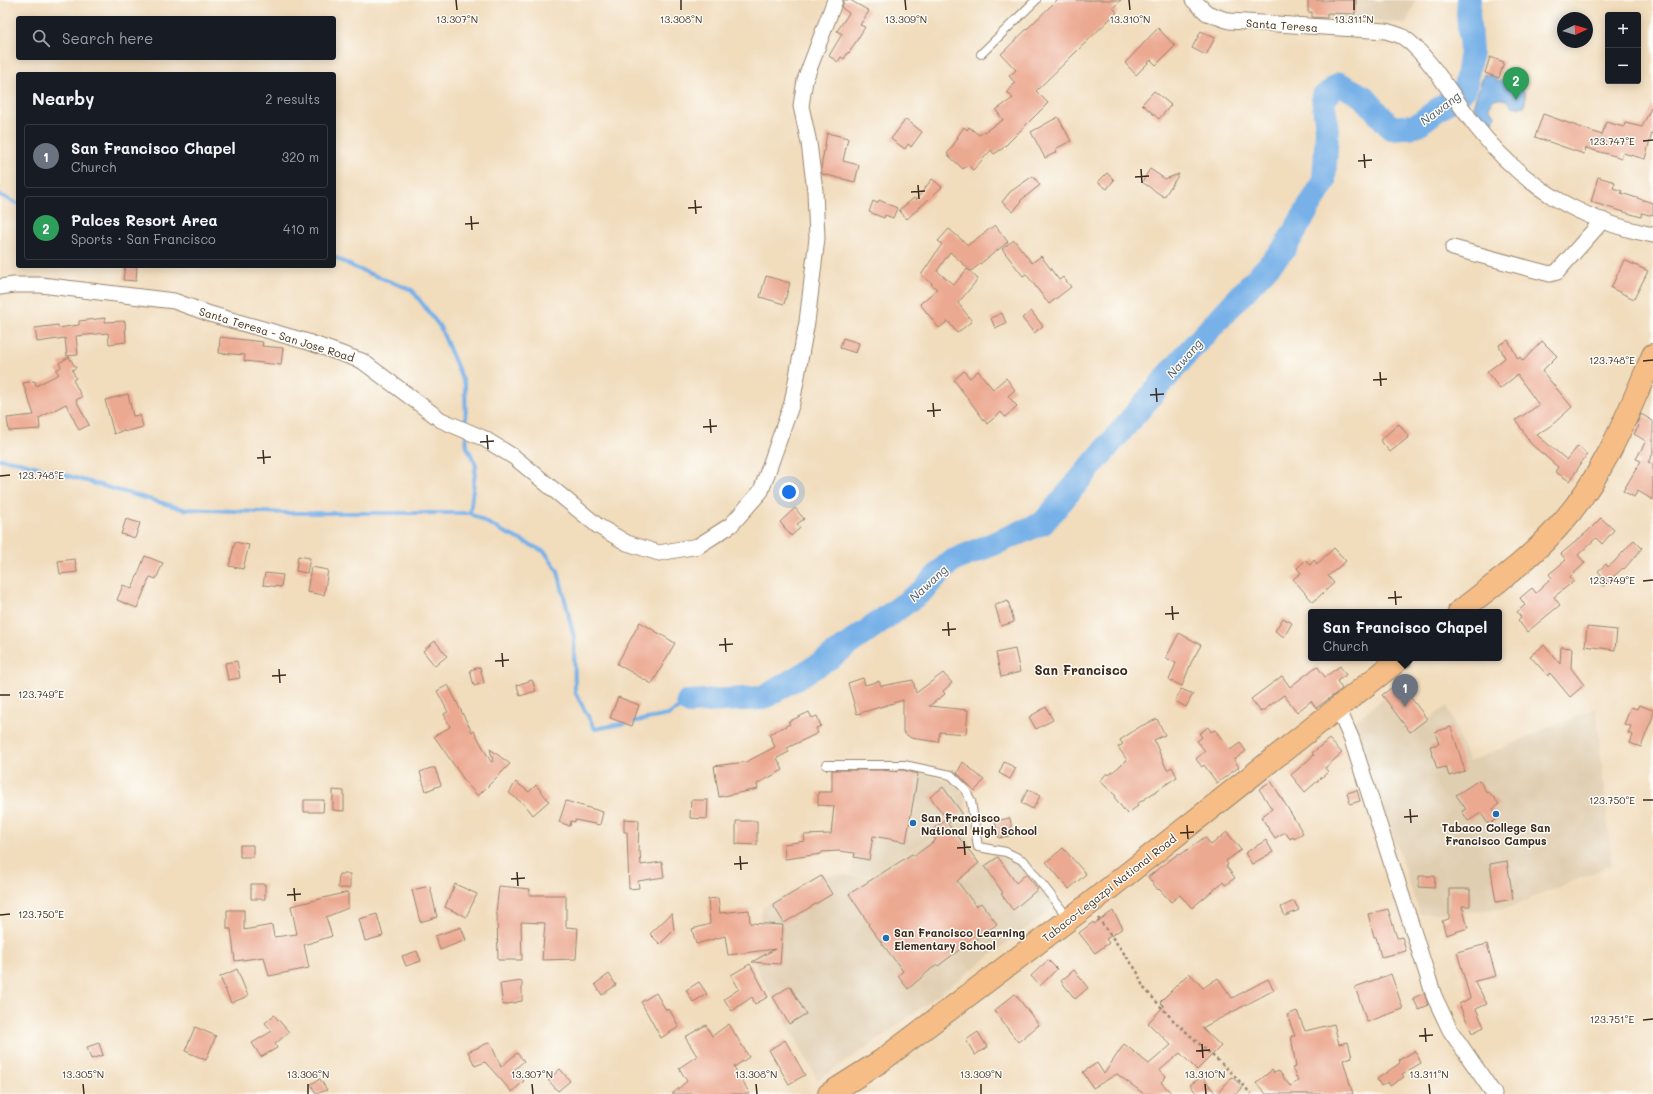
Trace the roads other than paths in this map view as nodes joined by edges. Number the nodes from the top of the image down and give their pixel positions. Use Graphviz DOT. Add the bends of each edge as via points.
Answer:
graph roads {
  1 [pos="834,0"];
  2 [pos="1036,0"];
  3 [pos="1193,0"];
  4 [pos="981,54"];
  5 [pos="1603,220"];
  6 [pos="1653,235"];
  7 [pos="1453,248"];
  8 [pos="0,287"];
  9 [pos="1653,356"];
  10 [pos="1463,609"];
  11 [pos="1397,661"];
  12 [pos="1338,708"];
  13 [pos="826,765"];
  14 [pos="1069,919"];
  15 [pos="829,1094"];
  16 [pos="1494,1094"];
  1 -- 8 [label="street, Santa Teresa - San Jose Road" via="806,80 801,106 809,143 818,238 807,322 792,402 761,491 730,525 698,546 659,553 627,543 598,526 514,457 484,438 441,420 362,361 174,301 42,285 14,284"];
  2 -- 4 [label="lane"];
  3 -- 5 [label="street, Santa Teresa" via="1207,13 1229,21 1386,31 1402,36 1419,50 1474,126 1514,169 1545,193 1582,214"];
  5 -- 6 [label="street" via="1636,232"];
  5 -- 7 [label="street" via="1557,272 1550,274"];
  9 -- 10 [label="main road" via="1608,457 1584,494 1558,527 1524,560"];
  11 -- 12 [label="main road, Tabaco-Legazpi National Road"];
  12 -- 14 [label="main road, Tabaco-Legazpi National Road"];
  12 -- 16 [label="street" via="1352,740 1434,996 1450,1030"];
  13 -- 14 [label="lane" via="904,765 952,775 964,788 971,802 978,847 1006,852 1024,861"];
  14 -- 15 [label="main road, Tabaco-Legazpi National Road" via="881,1061"];
}
